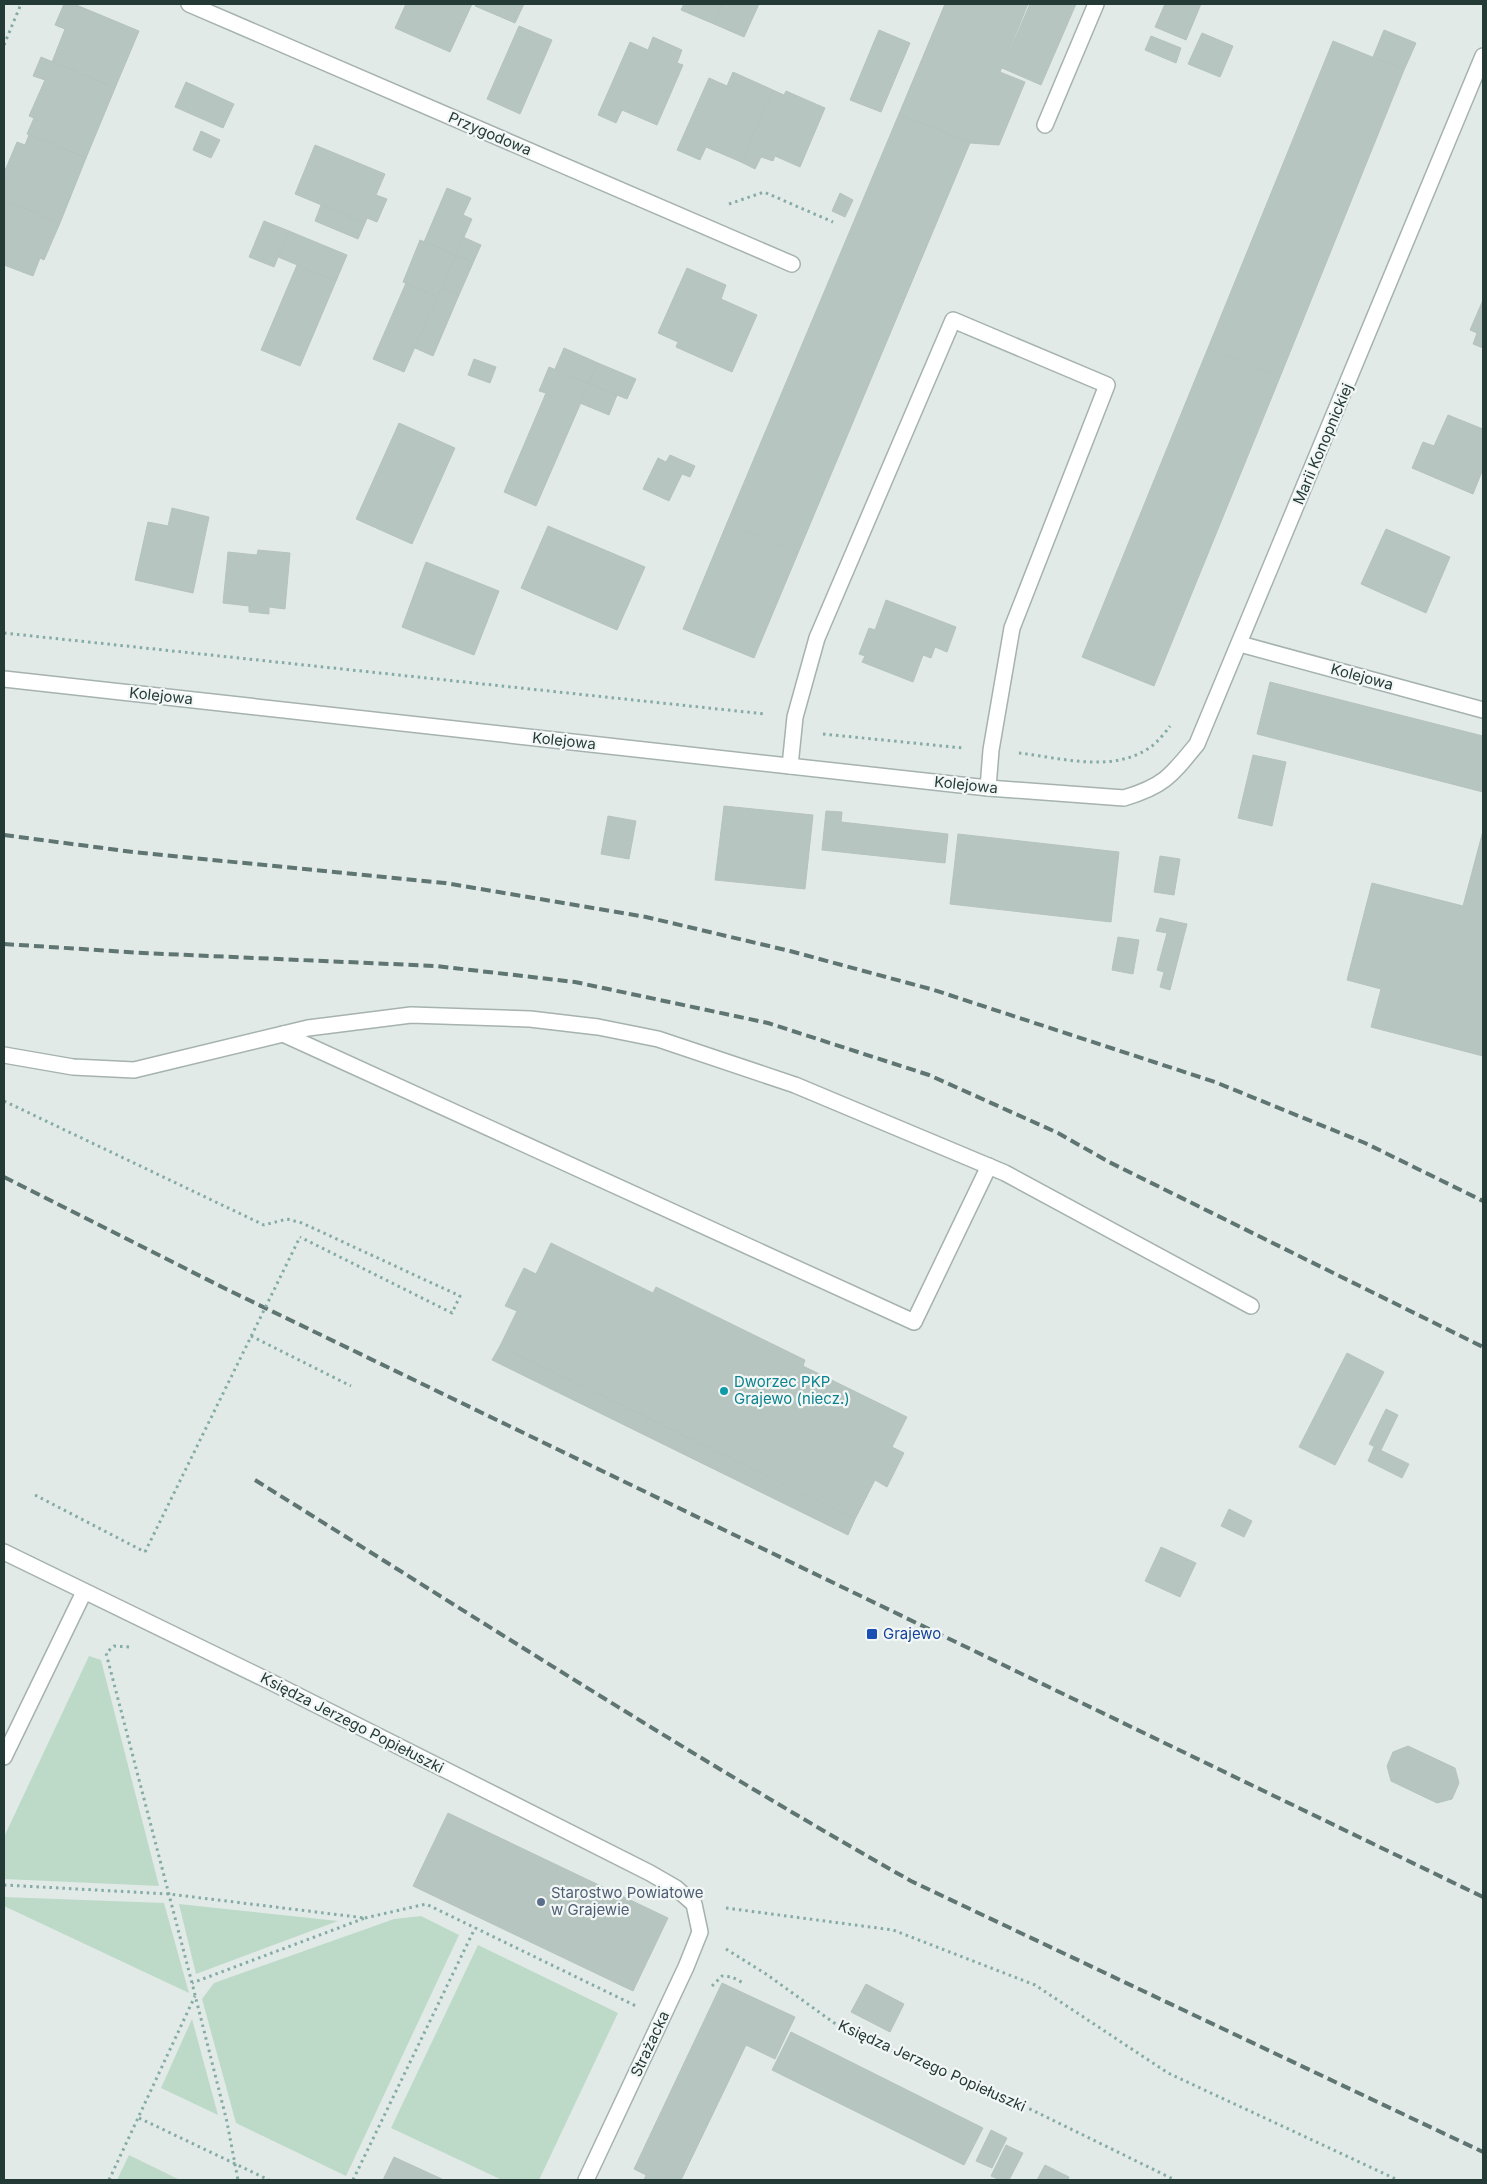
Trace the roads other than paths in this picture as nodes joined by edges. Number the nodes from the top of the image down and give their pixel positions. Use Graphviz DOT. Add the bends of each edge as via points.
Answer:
graph roads {
  1 [pos="189,4"];
  2 [pos="1096,4"];
  3 [pos="1483,56"];
  4 [pos="1045,125"];
  5 [pos="792,264"];
  6 [pos="1240,644"];
  7 [pos="4,679"];
  8 [pos="1483,710"];
  9 [pos="790,766"];
  10 [pos="988,788"];
  11 [pos="1124,798"];
  12 [pos="283,1034"];
  13 [pos="4,1056"];
  14 [pos="989,1166"];
  15 [pos="1251,1306"];
  16 [pos="4,1552"];
  17 [pos="84,1592"];
  18 [pos="4,1757"];
  19 [pos="700,1932"];
  20 [pos="586,2180"];
  1 -- 5 [label="street, Przygodowa"];
  2 -- 4 [label="street"];
  3 -- 6 [label="street, Marii Konopnickiej"];
  6 -- 8 [label="street, Kolejowa"];
  6 -- 11 [label="street, Marii Konopnickiej" via="1197,744 1163,782"];
  7 -- 9 [label="street, Kolejowa"];
  9 -- 10 [label="street, Kolejowa"];
  9 -- 10 [label="street" via="795,724 817,638 953,320 1107,385 1012,628 991,750"];
  10 -- 11 [label="street, Kolejowa"];
  12 -- 13 [label="street" via="134,1070 73,1067"];
  12 -- 14 [label="street" via="412,1015 530,1019 598,1027 658,1039 795,1085"];
  12 -- 14 [label="street" via="914,1322"];
  14 -- 15 [label="street"];
  16 -- 17 [label="street, Księdza Jerzego Popiełuszki"];
  17 -- 18 [label="street"];
  17 -- 19 [label="street, Księdza Jerzego Popiełuszki" via="278,1685 642,1868 676,1888 694,1904"];
  19 -- 20 [label="street, Strażacka"];
}
